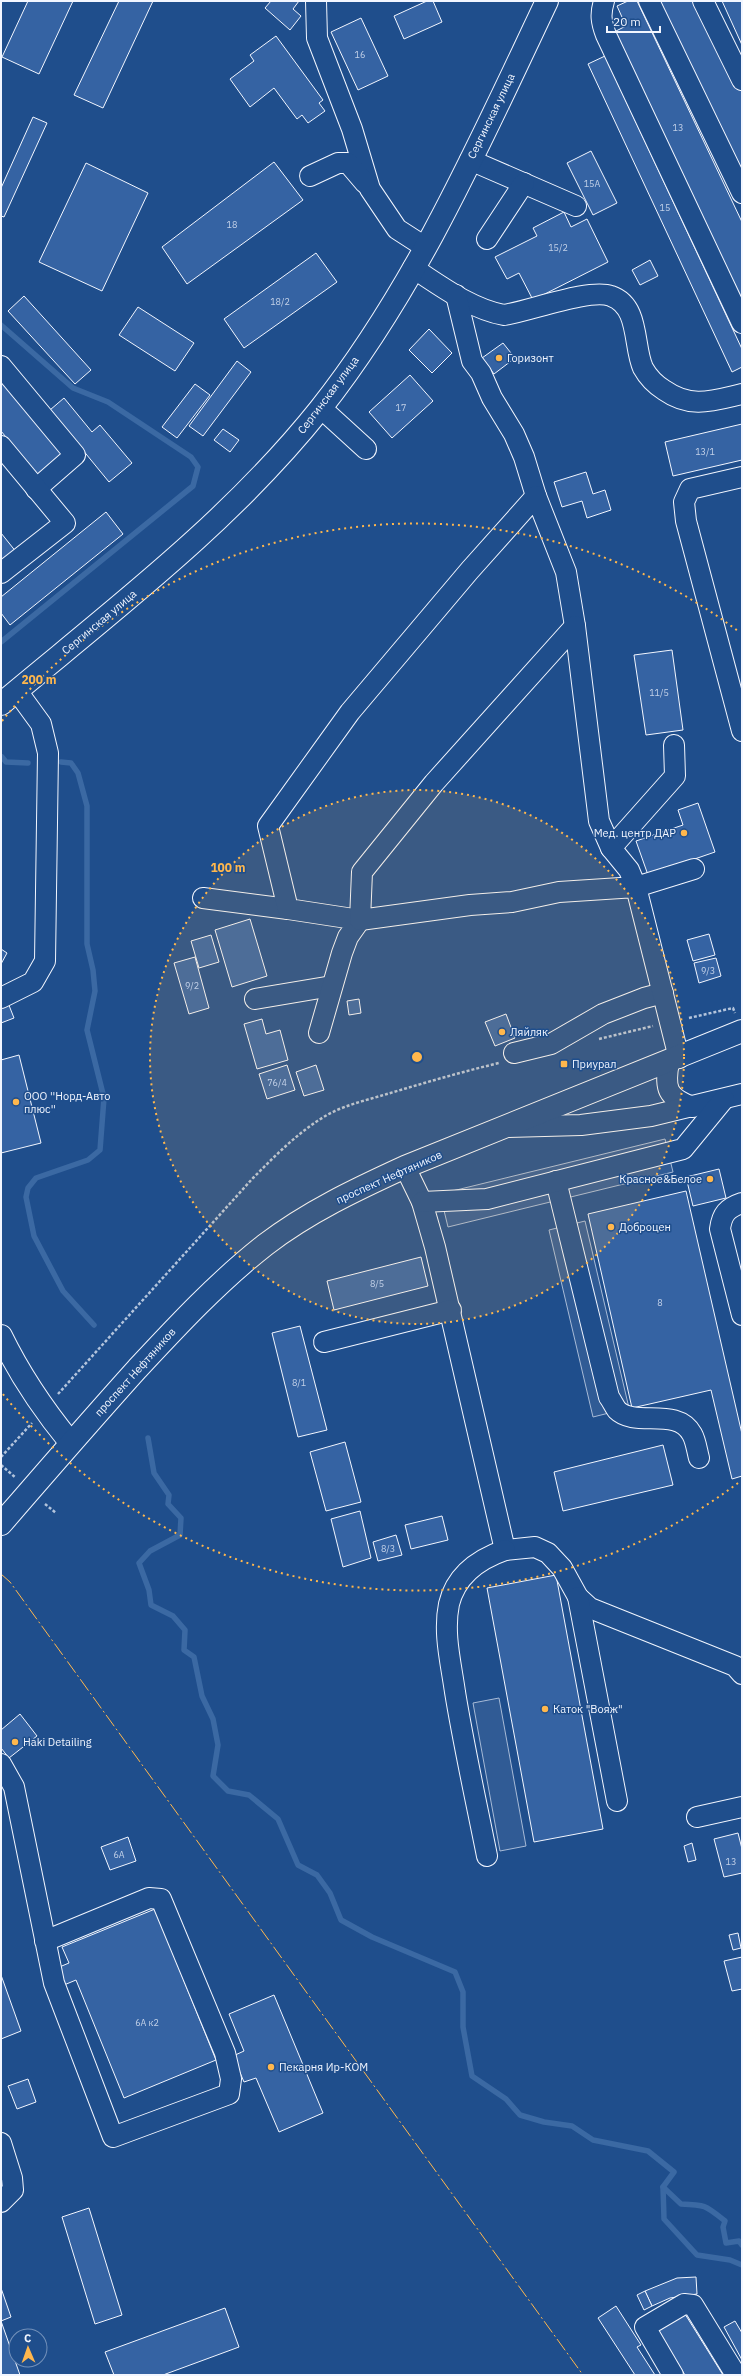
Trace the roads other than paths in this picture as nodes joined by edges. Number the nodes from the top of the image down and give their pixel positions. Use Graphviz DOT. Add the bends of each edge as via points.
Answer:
graph roads {
  1 [pos="316,1"];
  2 [pos="547,1"];
  3 [pos="604,1"];
  4 [pos="649,1"];
  5 [pos="703,1"];
  6 [pos="742,80"];
  7 [pos="470,160"];
  8 [pos="310,176"];
  9 [pos="524,183"];
  10 [pos="370,189"];
  11 [pos="742,193"];
  12 [pos="576,206"];
  13 [pos="487,239"];
  14 [pos="425,247"];
  15 [pos="413,268"];
  16 [pos="456,295"];
  17 [pos="742,323"];
  18 [pos="1,366"];
  19 [pos="742,394"];
  20 [pos="320,408"];
  21 [pos="1,446"];
  22 [pos="366,449"];
  23 [pos="742,477"];
  24 [pos="36,489"];
  25 [pos="536,496"];
  26 [pos="1,573"];
  27 [pos="575,626"];
  28 [pos="9,697"];
  29 [pos="742,731"];
  30 [pos="674,745"];
  31 [pos="611,848"];
  32 [pos="694,869"];
  33 [pos="627,882"];
  34 [pos="203,898"];
  35 [pos="288,909"];
  36 [pos="360,920"];
  37 [pos="332,986"];
  38 [pos="663,993"];
  39 [pos="1,998"];
  40 [pos="255,999"];
  41 [pos="742,1031"];
  42 [pos="319,1033"];
  43 [pos="514,1053"];
  44 [pos="674,1060"];
  45 [pos="733,1097"];
  46 [pos="693,1107"];
  47 [pos="508,1127"];
  48 [pos="405,1167"];
  49 [pos="556,1181"];
  50 [pos="422,1202"];
  51 [pos="742,1204"];
  52 [pos="451,1310"];
  53 [pos="742,1315"];
  54 [pos="1,1336"];
  55 [pos="324,1342"];
  56 [pos="70,1442"];
  57 [pos="699,1458"];
  58 [pos="1,1524"];
  59 [pos="505,1550"];
  60 [pos="578,1597"];
  61 [pos="742,1674"];
  62 [pos="1,1764"];
  63 [pos="617,1801"];
  64 [pos="742,1806"];
  65 [pos="697,1817"];
  66 [pos="487,1856"];
  67 [pos="45,1941"];
  68 [pos="1,2143"];
  69 [pos="1,2202"];
  70 [pos="673,2375"];
  71 [pos="736,2375"];
  1 -- 10 [label="street" via="316,38 352,129"];
  2 -- 7 [label="main road, Сергинская улица"];
  3 -- 17 [label="street" via="601,23 606,35"];
  4 -- 11 [label="street"];
  5 -- 6 [label="street"];
  7 -- 9 [label="street"];
  7 -- 14 [label="main road, Сергинская улица"];
  8 -- 10 [label="street" via="338,163 348,163"];
  9 -- 12 [label="street"];
  9 -- 13 [label="street"];
  10 -- 14 [label="street" via="397,229"];
  14 -- 15 [label="main road, Сергинская улица"];
  15 -- 16 [label="street"];
  15 -- 20 [label="main road, Сергинская улица" via="388,311"];
  16 -- 19 [label="street" via="491,313 504,315 590,295 612,296 623,303 628,312 643,367 658,387 687,402 704,402"];
  16 -- 25 [label="street" via="472,361 514,434 524,456"];
  18 -- 24 [label="street" via="75,455"];
  20 -- 22 [label="street"];
  20 -- 28 [label="main road, Сергинская улица" via="238,502 181,554"];
  21 -- 24 [label="street"];
  23 -- 29 [label="street" via="690,489 684,502 686,521"];
  24 -- 26 [label="street" via="65,524"];
  25 -- 27 [label="street" via="566,572"];
  25 -- 35 [label="street" via="350,712 268,826"];
  27 -- 31 [label="street" via="599,821"];
  27 -- 36 [label="street" via="434,783 362,872"];
  28 -- 39 [label="street" via="41,724 48,753 45,961 33,982"];
  30 -- 31 [label="street" via="675,776"];
  31 -- 33 [label="street"];
  32 -- 33 [label="street"];
  33 -- 36 [label="street" via="512,902"];
  33 -- 38 [label="street"];
  34 -- 35 [label="street"];
  35 -- 36 [label="street"];
  36 -- 37 [label="street" via="348,937"];
  37 -- 40 [label="street"];
  37 -- 42 [label="street"];
  38 -- 43 [label="street" via="603,1014 551,1044"];
  38 -- 44 [label="street"];
  41 -- 44 [label="main road, проспект Нефтяников"];
  44 -- 46 [label="street" via="666,1078 668,1090 677,1102"];
  44 -- 47 [label="main road, проспект Нефтяников"];
  45 -- 46 [label="street"];
  45 -- 49 [label="street" via="683,1149"];
  46 -- 47 [label="street" via="651,1116 581,1125"];
  47 -- 48 [label="main road, проспект Нефтяников"];
  48 -- 50 [label="street"];
  48 -- 56 [label="main road, проспект Нефтяников" via="304,1218 243,1263 190,1312"];
  49 -- 50 [label="street" via="487,1199"];
  49 -- 57 [label="street" via="609,1396 618,1410 627,1416 674,1420 685,1426 692,1434"];
  50 -- 52 [label="street"];
  51 -- 53 [label="street" via="731,1206 722,1216 720,1229"];
  52 -- 55 [label="street"];
  52 -- 59 [label="street"];
  54 -- 56 [label="main road" via="27,1385"];
  56 -- 58 [label="main road, проспект Нефтяников"];
  59 -- 60 [label="street" via="535,1547 548,1553 562,1568"];
  59 -- 66 [label="street" via="485,1557 460,1580 450,1604 447,1640 460,1723"];
  60 -- 61 [label="street" via="590,1608 735,1666"];
  60 -- 63 [label="street"];
  62 -- 67 [label="street" via="14,1787"];
  64 -- 65 [label="street"];
  67 -- 67 [label="street" via="54,1983 113,2137 229,2094 231,2079 225,2053 161,1899 149,1898"];
  68 -- 69 [label="street" via="13,2190"];
  70 -- 71 [label="street" via="645,2327 684,2304 693,2305"];
}
